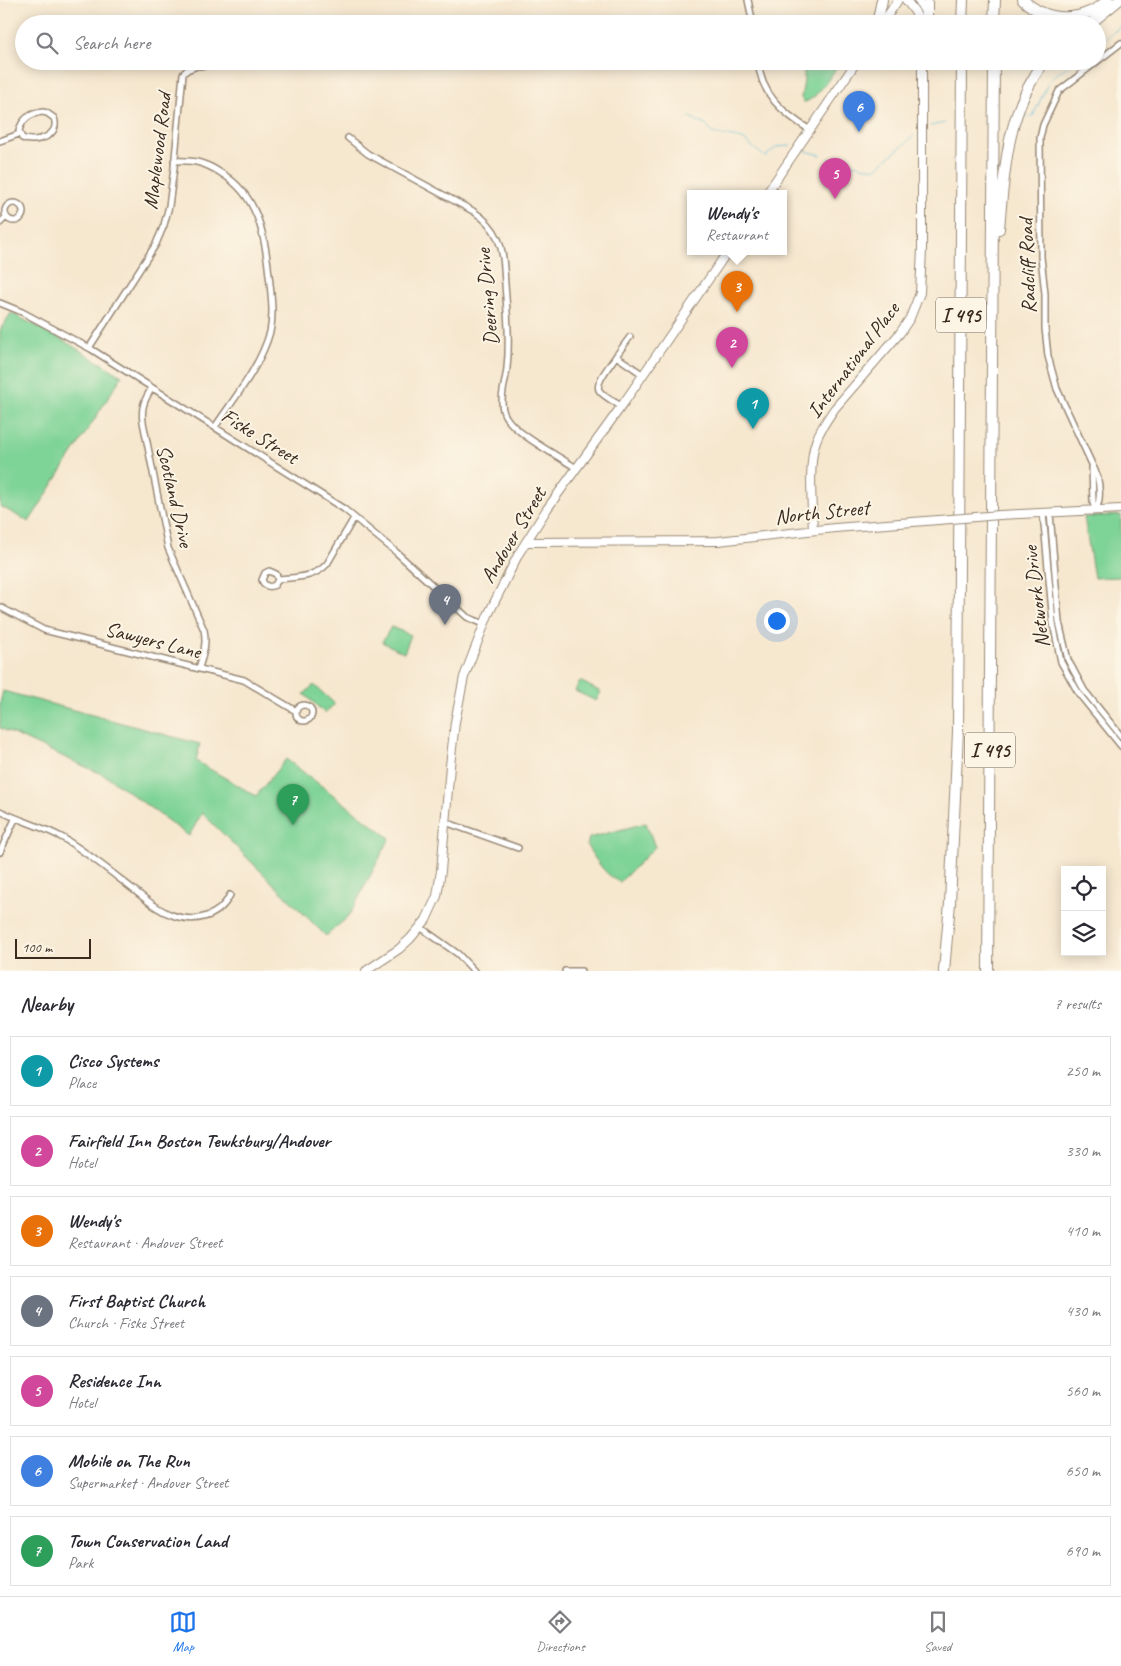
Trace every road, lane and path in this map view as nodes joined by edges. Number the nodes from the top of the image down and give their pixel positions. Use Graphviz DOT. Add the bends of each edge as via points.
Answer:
graph roads {
  1 [pos="748,0"];
  2 [pos="882,0"];
  3 [pos="898,0"];
  4 [pos="906,0"];
  5 [pos="918,0"];
  6 [pos="928,0"];
  7 [pos="963,0"];
  8 [pos="995,0"];
  9 [pos="1022,0"];
  10 [pos="1108,0"];
  11 [pos="1119,0"];
  12 [pos="751,15"];
  13 [pos="879,15"];
  14 [pos="888,15"];
  15 [pos="918,15"];
  16 [pos="923,15"];
  17 [pos="926,15"];
  18 [pos="962,15"];
  19 [pos="994,15"];
  20 [pos="1047,15"];
  21 [pos="1078,15"];
  22 [pos="1101,15"];
  23 [pos="1121,44"];
  24 [pos="1106,55"];
  25 [pos="187,70"];
  26 [pos="760,70"];
  27 [pos="851,70"];
  28 [pos="922,70"];
  29 [pos="927,70"];
  30 [pos="962,70"];
  31 [pos="994,70"];
  32 [pos="1038,70"];
  33 [pos="1087,70"];
  34 [pos="922,121"];
  35 [pos="810,130"];
  36 [pos="19,134"];
  37 [pos="348,138"];
  38 [pos="0,141"];
  39 [pos="174,161"];
  40 [pos="769,190"];
  41 [pos="6,217"];
  42 [pos="0,223"];
  43 [pos="725,255"];
  44 [pos="0,303"];
  45 [pos="993,315"];
  46 [pos="630,337"];
  47 [pos="89,348"];
  48 [pos="616,356"];
  49 [pos="642,374"];
  50 [pos="152,388"];
  51 [pos="621,406"];
  52 [pos="215,427"];
  53 [pos="576,468"];
  54 [pos="1121,509"];
  55 [pos="1096,510"];
  56 [pos="1047,513"];
  57 [pos="354,518"];
  58 [pos="813,530"];
  59 [pos="526,542"];
  60 [pos="278,579"];
  61 [pos="0,607"];
  62 [pos="484,624"];
  63 [pos="199,668"];
  64 [pos="296,711"];
  65 [pos="1121,736"];
  66 [pos="1121,746"];
  67 [pos="0,811"];
  68 [pos="15,819"];
  69 [pos="445,822"];
  70 [pos="518,848"];
  71 [pos="0,852"];
  72 [pos="230,895"];
  73 [pos="420,927"];
  74 [pos="366,971"];
  75 [pos="474,971"];
  76 [pos="565,971"];
  77 [pos="581,971"];
  78 [pos="944,971"];
  79 [pos="988,971"];
  1 -- 12 [label="street"];
  2 -- 13 [label="highway"];
  3 -- 14 [label="main road"];
  4 -- 15 [label="main road"];
  5 -- 16 [label="main road"];
  6 -- 17 [label="main road"];
  7 -- 18 [label="highway"];
  8 -- 19 [label="highway"];
  9 -- 20 [label="highway"];
  10 -- 21 [label="highway"];
  11 -- 22 [label="highway"];
  23 -- 24 [label="street, Radcliff Road"];
  25 -- 39 [label="street, Maplewood Road" via="182,81"];
  26 -- 35 [label="street" via="772,99 790,117"];
  27 -- 35 [label="main road"];
  28 -- 34 [label="main road, International Place"];
  29 -- 34 [label="main road, International Place"];
  30 -- 78 [label="highway, I 495" via="958,732"];
  31 -- 45 [label="highway, I 495"];
  32 -- 45 [label="highway" via="1023,97 1009,143"];
  33 -- 55 [label="street, Radcliff Road" via="1059,91 1041,134 1041,258 1047,348 1057,389 1092,467"];
  34 -- 58 [label="main road, International Place" via="920,293 900,333 835,408 816,440 812,468"];
  35 -- 40 [label="main road"];
  36 -- 36 [label="street" via="22,122 34,114 48,113 56,122 54,129 45,137 27,140"];
  36 -- 38 [label="street"];
  37 -- 53 [label="street, Deering Drive" via="368,154 473,212 496,234 503,261 507,309 508,350 502,399 505,416 514,426"];
  39 -- 47 [label="street, Maplewood Road" via="169,206 156,244"];
  39 -- 52 [label="street" via="203,163 239,186 259,220 265,250 272,300 270,330 259,360"];
  41 -- 42 [label="street"];
  43 -- 49 [label="main road, Andover Street"];
  44 -- 47 [label="street, Fiske Street"];
  45 -- 79 [label="highway, I 495"];
  46 -- 48 [label="street"];
  47 -- 50 [label="street, Fiske Street"];
  48 -- 49 [label="street"];
  48 -- 51 [label="street" via="598,382 598,387 600,392"];
  49 -- 51 [label="main road, Andover Street"];
  50 -- 52 [label="street, Fiske Street"];
  50 -- 63 [label="street, Scotland Drive" via="143,404 142,422 168,548 204,630 205,650"];
  51 -- 53 [label="main road, Andover Street"];
  52 -- 57 [label="street, Fiske Street"];
  53 -- 59 [label="main road, Andover Street"];
  54 -- 55 [label="main road, North Street"];
  55 -- 56 [label="main road, North Street"];
  56 -- 58 [label="main road, North Street, bridge"];
  56 -- 65 [label="street, Network Drive" via="1059,622 1068,660 1084,690"];
  56 -- 66 [label="street, Network Drive" via="1053,623 1061,662 1079,694"];
  57 -- 60 [label="street" via="323,569 312,575"];
  57 -- 62 [label="street, Fiske Street" via="467,616"];
  58 -- 59 [label="main road, North Street" via="718,541"];
  59 -- 62 [label="main road, Andover Street"];
  61 -- 63 [label="street, Sawyers Lane" via="44,630"];
  62 -- 69 [label="main road, Andover Street" via="460,695"];
  63 -- 64 [label="street, Sawyers Lane" via="250,682"];
  67 -- 68 [label="street"];
  68 -- 71 [label="street"];
  68 -- 72 [label="street" via="61,837 171,915 197,918 210,915 226,904"];
  69 -- 70 [label="street"];
  69 -- 73 [label="main road, Andover Street" via="437,896"];
  73 -- 74 [label="main road, Andover Street" via="399,949"];
  73 -- 75 [label="street" via="458,954"];
  76 -- 77 [label="street"];
}
